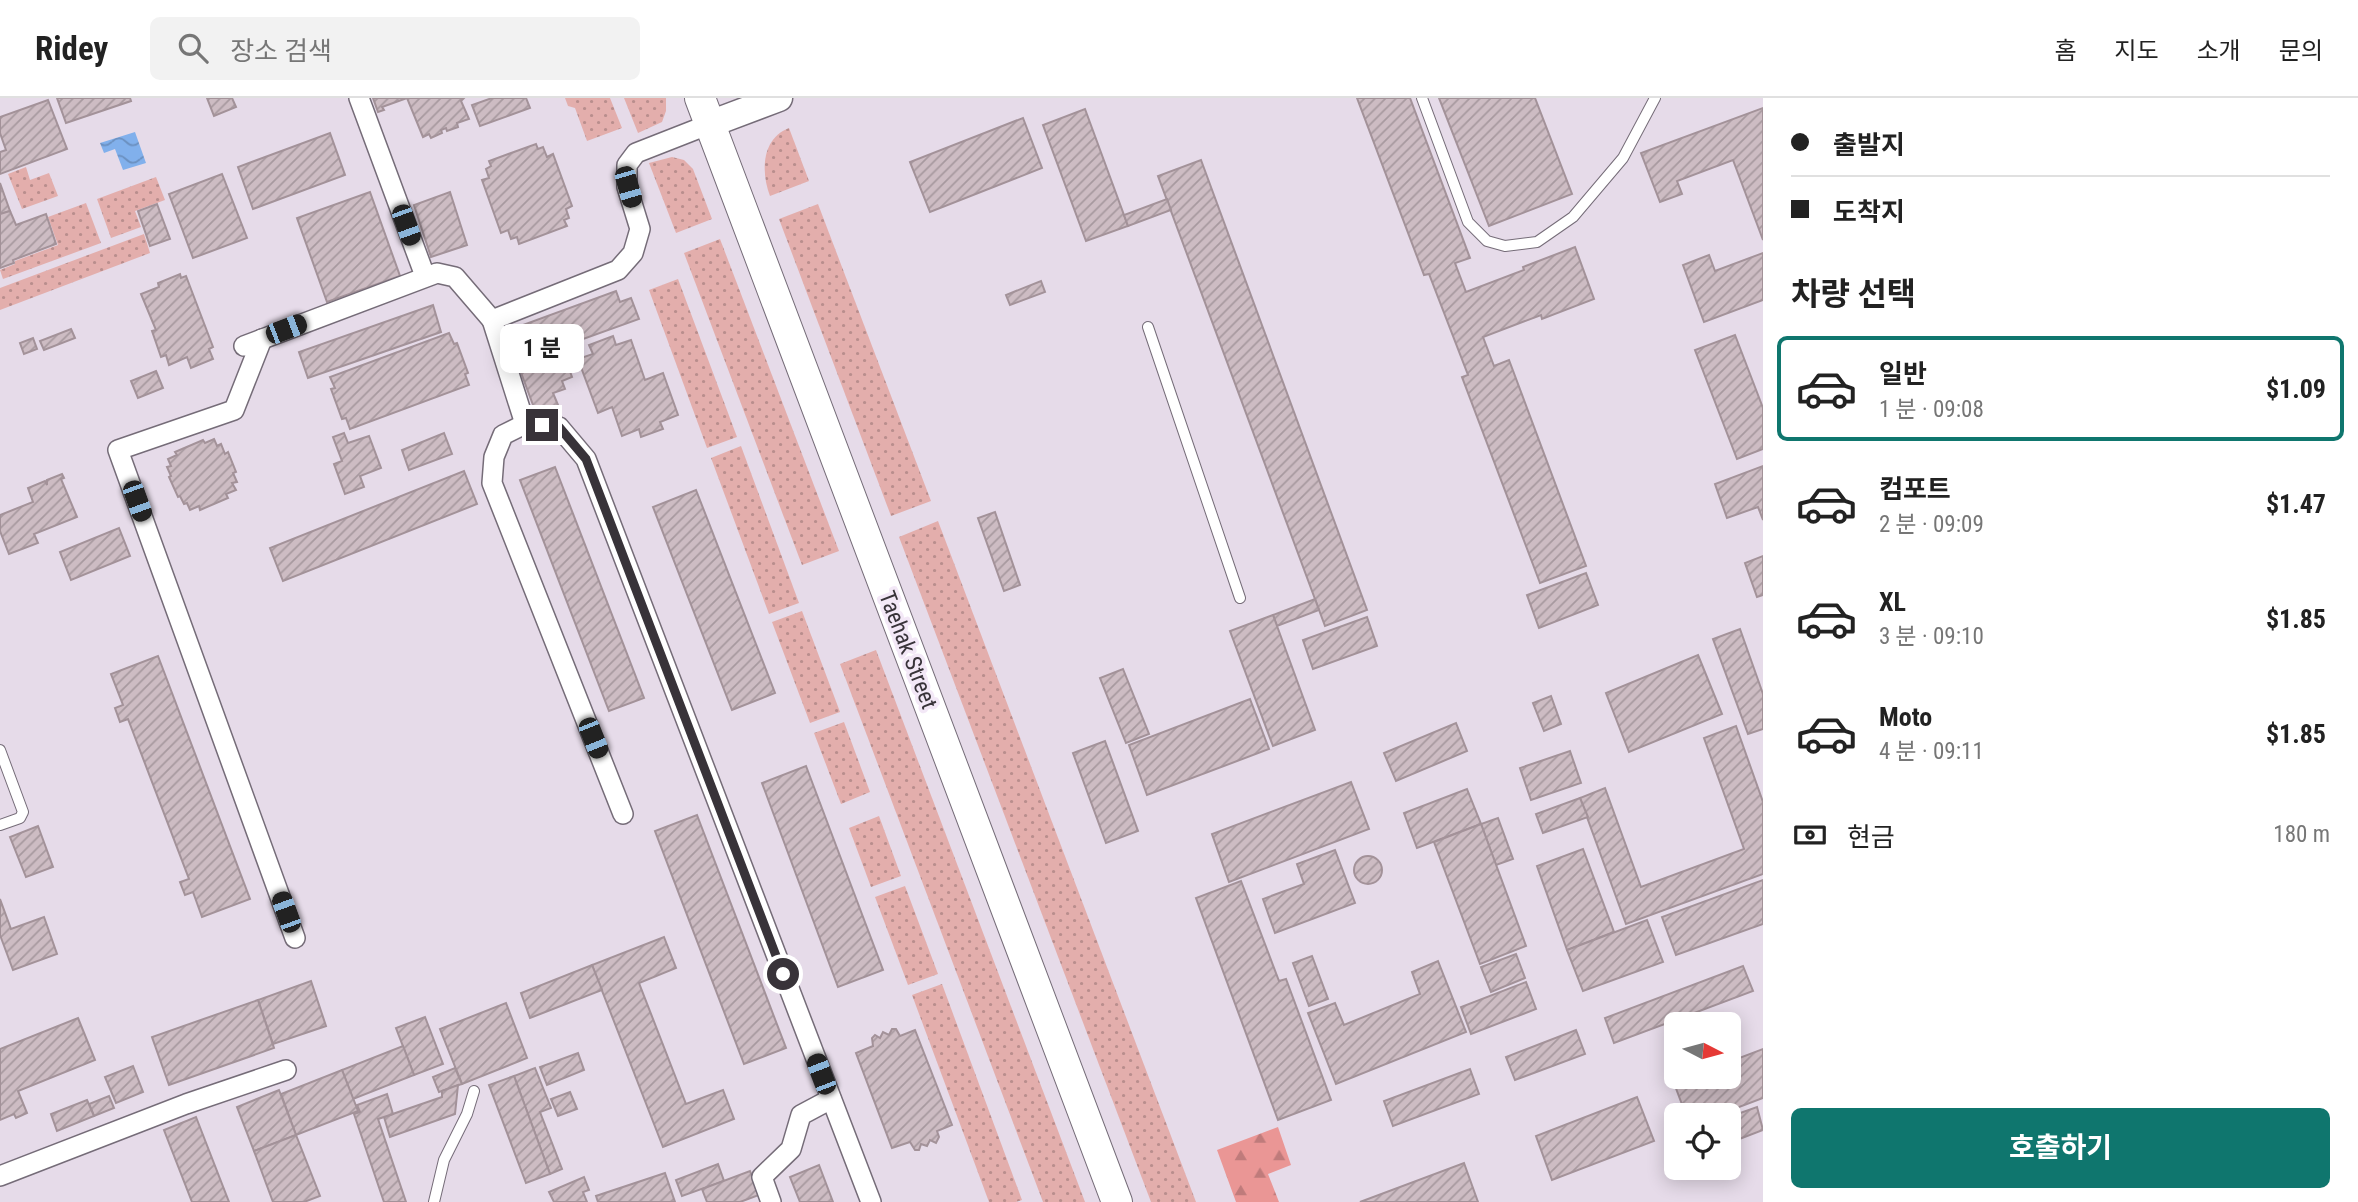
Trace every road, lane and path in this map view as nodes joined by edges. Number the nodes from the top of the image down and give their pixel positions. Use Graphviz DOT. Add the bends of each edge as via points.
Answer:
graph roads {
  1 [pos="359,98"];
  2 [pos="779,98"];
  3 [pos="1422,98"];
  4 [pos="1655,98"];
  5 [pos="705,111"];
  6 [pos="425,276"];
  7 [pos="492,320"];
  8 [pos="1148,327"];
  9 [pos="525,424"];
  10 [pos="1240,598"];
  11 [pos="0,750"];
  12 [pos="624,814"];
  13 [pos="0,825"];
  14 [pos="295,938"];
  15 [pos="286,1070"];
  16 [pos="474,1091"];
  17 [pos="831,1099"];
  18 [pos="0,1176"];
  19 [pos="434,1202"];
  20 [pos="771,1202"];
  21 [pos="871,1202"];
  22 [pos="1117,1202"];
  1 -- 6 [label="street"];
  2 -- 5 [label="main road"];
  3 -- 4 [label="lane" via="1468,222 1487,241 1505,246 1537,242 1573,217 1623,158"];
  5 -- 7 [label="street" via="636,153 627,165 640,229 633,253 618,270"];
  5 -- 22 [label="main road, Taehak Street"];
  6 -- 7 [label="street" via="455,277"];
  6 -- 14 [label="street" via="253,342 234,410 118,450"];
  7 -- 9 [label="street"];
  8 -- 10 [label="lane"];
  9 -- 12 [label="street" via="503,435 494,457 492,483"];
  9 -- 17 [label="street" via="559,427 586,459"];
  11 -- 13 [label="lane" via="23,811 20,818"];
  15 -- 18 [label="street"];
  16 -- 19 [label="lane" via="444,1160"];
  17 -- 20 [label="street" via="801,1115 791,1149 762,1177"];
  17 -- 21 [label="street"];
}
